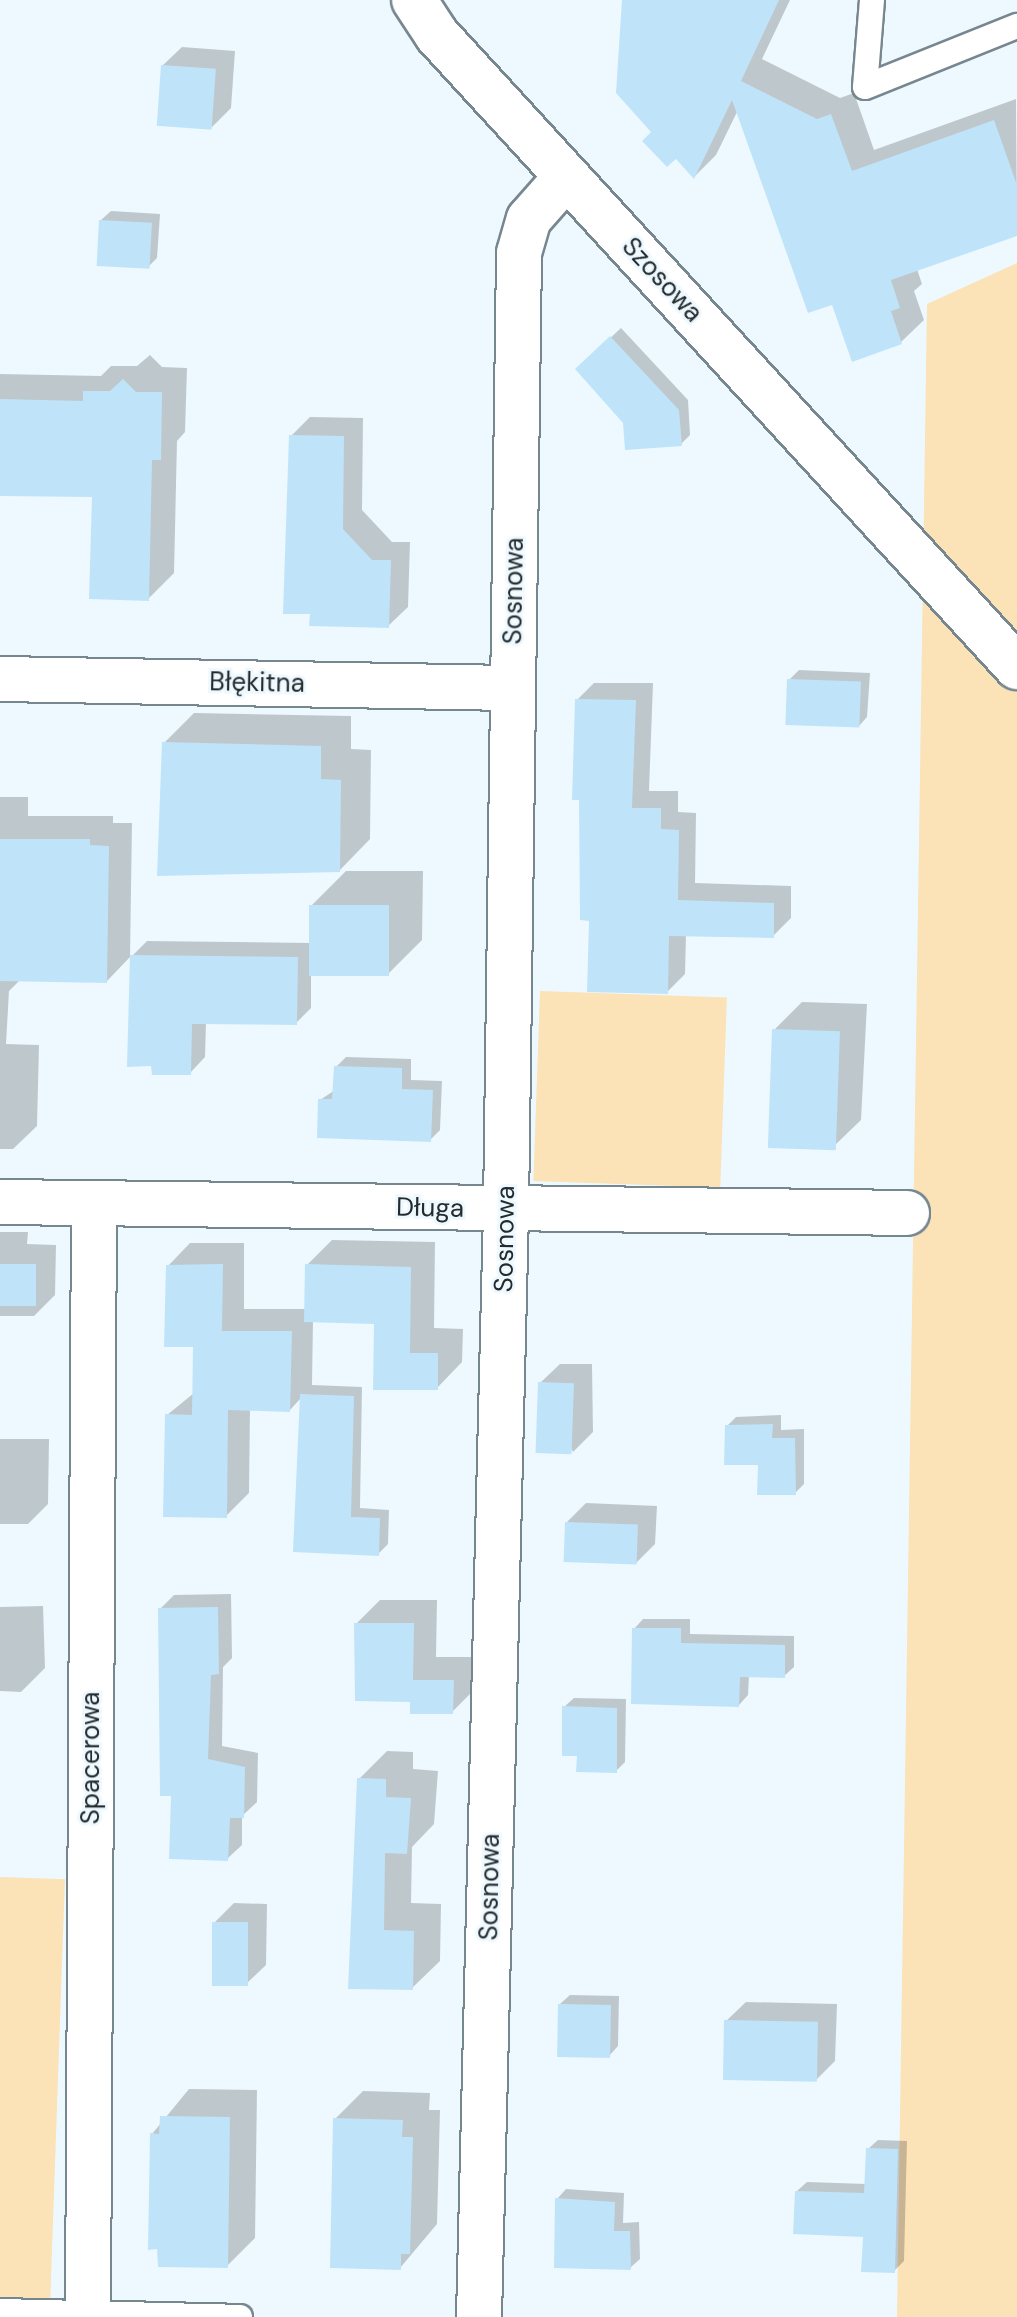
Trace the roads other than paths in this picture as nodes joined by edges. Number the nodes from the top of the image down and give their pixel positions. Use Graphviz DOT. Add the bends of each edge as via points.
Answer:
graph roads {
  1 [pos="414,0"];
  2 [pos="872,0"];
  3 [pos="1017,26"];
  4 [pos="566,177"];
  5 [pos="1017,667"];
  6 [pos="0,679"];
  7 [pos="513,688"];
  8 [pos="0,1202"];
  9 [pos="94,1203"];
  10 [pos="506,1209"];
  11 [pos="907,1213"];
  12 [pos="0,2311"];
  13 [pos="88,2313"];
  14 [pos="240,2317"];
  15 [pos="479,2317"];
  1 -- 4 [label="street, Szosowa" via="437,35"];
  2 -- 3 [label="lane" via="865,87"];
  4 -- 5 [label="street, Szosowa"];
  4 -- 7 [label="street, Sosnowa" via="529,219 519,253"];
  6 -- 7 [label="street, Błękitna"];
  7 -- 10 [label="street, Sosnowa"];
  8 -- 9 [label="street, Długa"];
  9 -- 10 [label="street, Długa"];
  9 -- 13 [label="street, Spacerowa"];
  10 -- 11 [label="street, Długa"];
  10 -- 15 [label="street, Sosnowa"];
  12 -- 13 [label="lane"];
  13 -- 14 [label="lane"];
}
